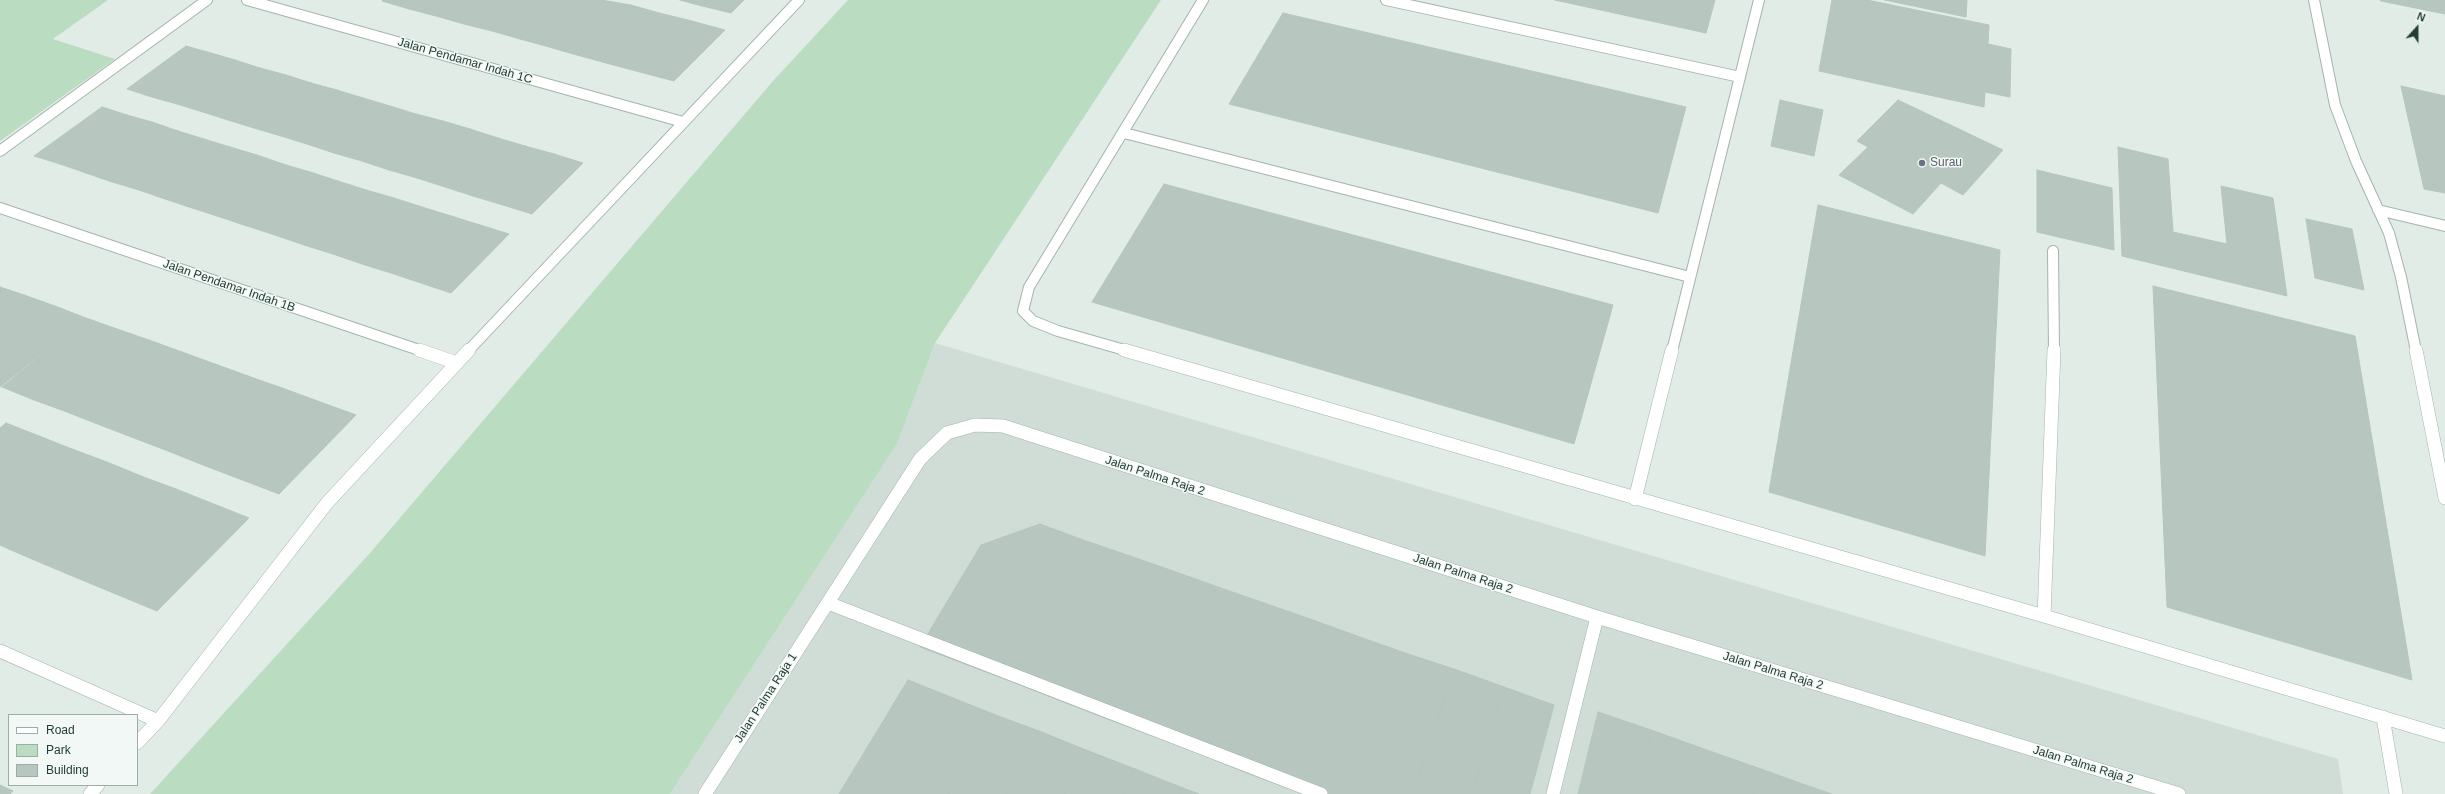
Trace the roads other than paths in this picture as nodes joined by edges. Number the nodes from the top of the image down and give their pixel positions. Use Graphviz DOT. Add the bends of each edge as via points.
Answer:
graph roads {
  1 [pos="207,0"];
  2 [pos="247,0"];
  3 [pos="799,0"];
  4 [pos="1203,0"];
  5 [pos="1386,0"];
  6 [pos="1759,0"];
  7 [pos="2314,0"];
  8 [pos="1740,77"];
  9 [pos="683,122"];
  10 [pos="1124,133"];
  11 [pos="0,151"];
  12 [pos="0,208"];
  13 [pos="2378,210"];
  14 [pos="2445,226"];
  15 [pos="2053,251"];
  16 [pos="1690,277"];
  17 [pos="457,363"];
  18 [pos="2441,468"];
  19 [pos="2445,498"];
  20 [pos="1635,499"];
  21 [pos="828,603"];
  22 [pos="2044,616"];
  23 [pos="1597,617"];
  24 [pos="0,651"];
  25 [pos="2383,717"];
  26 [pos="158,721"];
  27 [pos="2445,736"];
  28 [pos="138,742"];
  29 [pos="97,786"];
  30 [pos="90,794"];
  31 [pos="705,794"];
  32 [pos="1321,794"];
  33 [pos="1553,794"];
  34 [pos="2179,794"];
  35 [pos="2396,794"];
  1 -- 11 [label="street"];
  2 -- 9 [label="street, Jalan Pendamar Indah 1C"];
  3 -- 9 [label="street"];
  4 -- 10 [label="street"];
  5 -- 8 [label="street"];
  6 -- 8 [label="street"];
  7 -- 13 [label="street" via="2335,105"];
  8 -- 16 [label="street"];
  9 -- 17 [label="street"];
  10 -- 16 [label="street"];
  10 -- 20 [label="street" via="1029,287 1023,311 1033,321 1058,332"];
  12 -- 17 [label="street, Jalan Pendamar Indah 1B"];
  13 -- 14 [label="street"];
  13 -- 18 [label="street" via="2389,233 2401,277"];
  15 -- 22 [label="street" via="2055,314"];
  16 -- 20 [label="street"];
  17 -- 26 [label="street" via="327,503"];
  18 -- 19 [label="street"];
  20 -- 22 [label="street"];
  21 -- 23 [label="street, Jalan Palma Raja 2" via="920,460 947,433 975,425 1003,426"];
  21 -- 31 [label="street, Jalan Palma Raja 1"];
  21 -- 32 [label="street"];
  22 -- 25 [label="street"];
  23 -- 33 [label="street"];
  23 -- 34 [label="street, Jalan Palma Raja 2"];
  24 -- 26 [label="street"];
  25 -- 27 [label="street"];
  25 -- 35 [label="street"];
  26 -- 28 [label="street"];
  29 -- 30 [label="street"];
}
